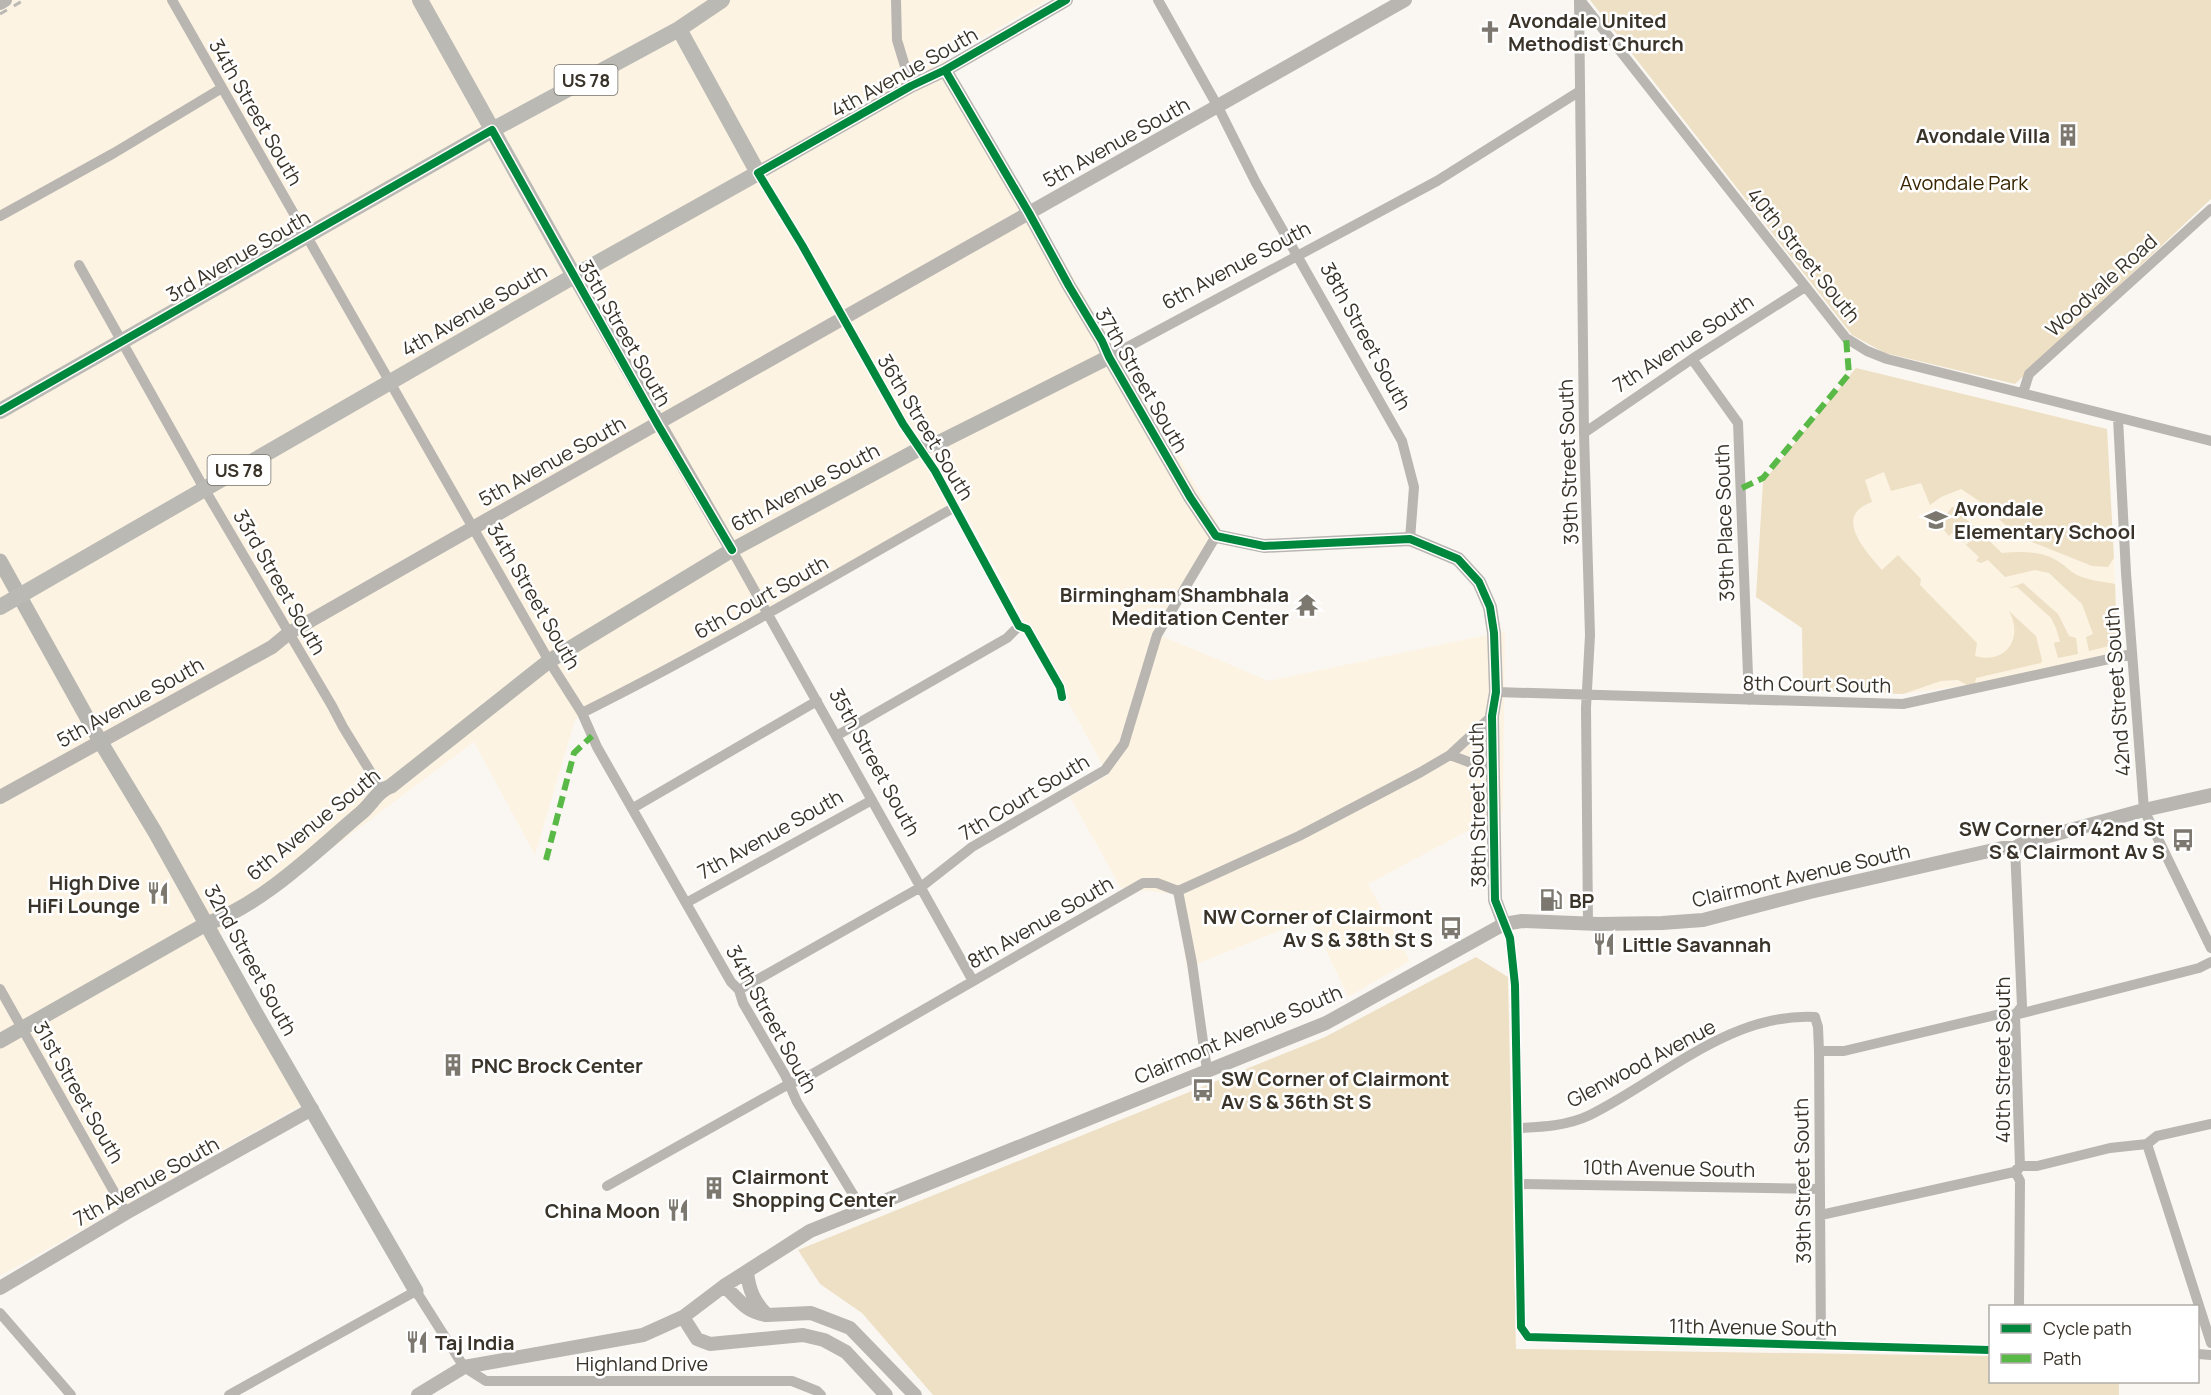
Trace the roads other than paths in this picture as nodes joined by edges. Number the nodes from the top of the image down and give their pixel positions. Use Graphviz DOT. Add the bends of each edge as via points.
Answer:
graph roads {
  1 [pos="5,0"];
  2 [pos="172,0"];
  3 [pos="420,0"];
  4 [pos="722,0"];
  5 [pos="896,0"];
  6 [pos="1066,0"];
  7 [pos="1158,0"];
  8 [pos="1579,0"];
  9 [pos="1398,2"];
  10 [pos="0,3"];
  11 [pos="679,29"];
  12 [pos="945,70"];
  13 [pos="911,86"];
  14 [pos="222,88"];
  15 [pos="1580,91"];
  16 [pos="1218,107"];
  17 [pos="492,130"];
  18 [pos="758,173"];
  19 [pos="2211,209"];
  20 [pos="1029,213"];
  21 [pos="0,216"];
  22 [pos="306,236"];
  23 [pos="1298,255"];
  24 [pos="80,265"];
  25 [pos="574,276"];
  26 [pos="1805,287"];
  27 [pos="844,320"];
  28 [pos="122,341"];
  29 [pos="1108,357"];
  30 [pos="1692,359"];
  31 [pos="390,383"];
  32 [pos="2023,393"];
  33 [pos="0,411"];
  34 [pos="2118,418"];
  35 [pos="658,425"];
  36 [pos="1584,433"];
  37 [pos="2211,441"];
  38 [pos="921,448"];
  39 [pos="205,490"];
  40 [pos="955,507"];
  41 [pos="474,527"];
  42 [pos="1216,536"];
  43 [pos="1410,539"];
  44 [pos="732,550"];
  45 [pos="3,566"];
  46 [pos="20,596"];
  47 [pos="0,607"];
  48 [pos="768,614"];
  49 [pos="1019,626"];
  50 [pos="289,633"];
  51 [pos="2132,654"];
  52 [pos="549,661"];
  53 [pos="1496,692"];
  54 [pos="1588,696"];
  55 [pos="1062,698"];
  56 [pos="1749,700"];
  57 [pos="817,701"];
  58 [pos="582,713"];
  59 [pos="1492,716"];
  60 [pos="836,736"];
  61 [pos="100,741"];
  62 [pos="1450,755"];
  63 [pos="1493,771"];
  64 [pos="381,789"];
  65 [pos="2211,795"];
  66 [pos="0,797"];
  67 [pos="872,800"];
  68 [pos="633,808"];
  69 [pos="2144,810"];
  70 [pos="2015,848"];
  71 [pos="921,887"];
  72 [pos="1178,891"];
  73 [pos="686,903"];
  74 [pos="206,924"];
  75 [pos="1504,924"];
  76 [pos="1588,924"];
  77 [pos="2211,948"];
  78 [pos="2211,962"];
  79 [pos="973,981"];
  80 [pos="0,989"];
  81 [pos="739,990"];
  82 [pos="2015,1015"];
  83 [pos="1815,1017"];
  84 [pos="22,1028"];
  85 [pos="0,1041"];
  86 [pos="1819,1051"];
  87 [pos="1208,1070"];
  88 [pos="789,1084"];
  89 [pos="312,1109"];
  90 [pos="2211,1124"];
  91 [pos="1518,1128"];
  92 [pos="2147,1143"];
  93 [pos="2020,1166"];
  94 [pos="1518,1184"];
  95 [pos="607,1186"];
  96 [pos="1819,1189"];
  97 [pos="862,1209"];
  98 [pos="126,1213"];
  99 [pos="1821,1215"];
  100 [pos="747,1272"];
  101 [pos="724,1286"];
  102 [pos="0,1288"];
  103 [pos="416,1291"];
  104 [pos="2019,1305"];
  105 [pos="0,1312"];
  106 [pos="767,1315"];
  107 [pos="683,1317"];
  108 [pos="1521,1326"];
  109 [pos="2211,1342"];
  110 [pos="1821,1345"];
  111 [pos="1989,1350"];
  112 [pos="464,1367"];
  113 [pos="71,1395"];
  114 [pos="229,1395"];
  115 [pos="418,1395"];
  116 [pos="820,1395"];
  117 [pos="886,1395"];
  118 [pos="915,1395"];
  1 -- 10 [label="street"];
  2 -- 14 [label="street, 34th Street South"];
  3 -- 17 [label="main road, 35th Street South"];
  4 -- 11 [label="main road, 3rd Avenue South / US 78"];
  5 -- 13 [label="street" via="897,40"];
  6 -- 12 [label="street, 4th Avenue South"];
  7 -- 16 [label="street, 38th Street South"];
  8 -- 15 [label="street, 39th Street South"];
  8 -- 26 [label="street, 40th Street South"];
  9 -- 16 [label="street, 5th Avenue South"];
  11 -- 17 [label="main road, 3rd Avenue South / US 78"];
  11 -- 18 [label="main road, 36th Street South"];
  12 -- 13 [label="street, 4th Avenue South"];
  12 -- 20 [label="street, 37th Street South"];
  13 -- 18 [label="street, 4th Avenue South"];
  14 -- 21 [label="street"];
  14 -- 22 [label="street, 34th Street South"];
  15 -- 23 [label="street, 6th Avenue South" via="1437,181"];
  15 -- 36 [label="street, 39th Street South"];
  16 -- 20 [label="street, 5th Avenue South"];
  16 -- 23 [label="street, 38th Street South"];
  17 -- 22 [label="main road, 3rd Avenue South / US 78"];
  17 -- 25 [label="main road, 35th Street South"];
  18 -- 25 [label="main road, 4th Avenue South / US 78"];
  18 -- 27 [label="street, 36th Street South"];
  19 -- 32 [label="street, Woodvale Road" via="2029,374"];
  20 -- 27 [label="street, 5th Avenue South"];
  20 -- 29 [label="street, 37th Street South"];
  22 -- 28 [label="main road, 3rd Avenue South / US 78"];
  22 -- 31 [label="street, 34th Street South"];
  23 -- 29 [label="street, 6th Avenue South"];
  23 -- 43 [label="street, 38th Street South" via="1402,441 1414,487"];
  24 -- 28 [label="street, 33rd Street South"];
  25 -- 31 [label="main road, 4th Avenue South / US 78"];
  25 -- 35 [label="street, 35th Street South"];
  26 -- 30 [label="street, 7th Avenue South"];
  26 -- 32 [label="street, 40th Street South" via="1846,338 1867,351"];
  27 -- 35 [label="street, 5th Avenue South"];
  27 -- 38 [label="street, 36th Street South" via="903,424"];
  28 -- 33 [label="main road, 3rd Avenue South / US 78"];
  28 -- 39 [label="street, 33rd Street South"];
  29 -- 38 [label="main road, 6th Avenue South"];
  29 -- 42 [label="street, 37th Street South"];
  30 -- 36 [label="street, 7th Avenue South"];
  30 -- 56 [label="street, 39th Place South" via="1738,423"];
  31 -- 39 [label="main road, 4th Avenue South / US 78"];
  31 -- 41 [label="street, 34th Street South"];
  32 -- 34 [label="street, 40th Street South"];
  34 -- 37 [label="street, 40th Street South"];
  34 -- 51 [label="street, 42nd Street South"];
  35 -- 41 [label="street, 5th Avenue South"];
  35 -- 44 [label="street, 35th Street South"];
  36 -- 54 [label="street, 39th Street South"];
  38 -- 40 [label="street, 36th Street South"];
  38 -- 44 [label="main road, 6th Avenue South"];
  39 -- 46 [label="main road, 4th Avenue South / US 78"];
  39 -- 50 [label="street, 33rd Street South"];
  40 -- 48 [label="street, 6th Court South"];
  40 -- 49 [label="street, 36th Street South"];
  41 -- 50 [label="street, 5th Avenue South"];
  41 -- 52 [label="street, 34th Street South"];
  42 -- 43 [label="street" via="1264,546"];
  42 -- 71 [label="street, 7th Court South" via="1157,635 1124,744 1105,770 972,848"];
  43 -- 53 [label="street, 38th Street South" via="1458,559 1479,582 1490,606"];
  44 -- 48 [label="street, 35th Street South"];
  44 -- 52 [label="main road, 6th Avenue South"];
  45 -- 46 [label="main road, 32nd Street South"];
  46 -- 47 [label="main road, 4th Avenue South / US 78"];
  46 -- 61 [label="main road, 32nd Street South"];
  48 -- 57 [label="street, 35th Street South"];
  48 -- 58 [label="street, 6th Court South"];
  49 -- 55 [label="street, 36th Street South" via="1027,629 1060,687"];
  49 -- 60 [label="street" via="1007,638"];
  50 -- 61 [label="street, 5th Avenue South"];
  50 -- 64 [label="street, 33rd Street South"];
  51 -- 56 [label="street, 8th Court South" via="1912,703"];
  51 -- 69 [label="street, 42nd Street South"];
  52 -- 58 [label="street, 34th Street South"];
  52 -- 64 [label="main road, 6th Avenue South" via="391,786"];
  53 -- 54 [label="street, 8th Court South"];
  53 -- 59 [label="street, 38th Street South"];
  54 -- 56 [label="street, 8th Court South"];
  54 -- 76 [label="street, 39th Street South"];
  57 -- 60 [label="street, 35th Street South"];
  57 -- 68 [label="street"];
  58 -- 68 [label="street, 34th Street South"];
  59 -- 62 [label="street"];
  59 -- 63 [label="street, 38th Street South"];
  60 -- 67 [label="street, 35th Street South"];
  61 -- 66 [label="street, 5th Avenue South"];
  61 -- 74 [label="main road, 32nd Street South"];
  62 -- 63 [label="street"];
  62 -- 72 [label="street" via="1299,836"];
  63 -- 75 [label="street, 38th Street South" via="1495,900"];
  64 -- 74 [label="main road, 6th Avenue South" via="369,807 268,890 227,917"];
  65 -- 69 [label="street, Clairmont Avenue South"];
  67 -- 71 [label="street, 35th Street South"];
  67 -- 73 [label="street, 7th Avenue South"];
  68 -- 73 [label="street, 34th Street South"];
  69 -- 70 [label="street, Clairmont Avenue South"];
  69 -- 77 [label="street, 42nd Street South"];
  70 -- 76 [label="street, Clairmont Avenue South" via="1810,892 1703,920"];
  70 -- 82 [label="street, 40th Street South" via="2022,1006"];
  71 -- 79 [label="street, 35th Street South"];
  71 -- 81 [label="street, 7th Court South"];
  72 -- 79 [label="street, 8th Avenue South" via="1143,883"];
  72 -- 87 [label="street"];
  73 -- 81 [label="street, 34th Street South" via="730,982"];
  74 -- 84 [label="main road, 6th Avenue South"];
  74 -- 89 [label="main road, 32nd Street South"];
  75 -- 76 [label="street, Clairmont Avenue South"];
  75 -- 87 [label="street, Clairmont Avenue South" via="1326,1023"];
  75 -- 91 [label="street, 38th Street South" via="1510,938 1515,985"];
  78 -- 82 [label="street"];
  79 -- 88 [label="street, 8th Avenue South"];
  80 -- 84 [label="street, 31st Street South"];
  81 -- 88 [label="street, 34th Street South"];
  82 -- 86 [label="street" via="2000,1014 1844,1051"];
  82 -- 93 [label="street, 40th Street South"];
  83 -- 86 [label="street, 39th Street South"];
  83 -- 91 [label="street, Glenwood Avenue" via="1770,1021 1708,1044 1589,1116 1557,1126"];
  84 -- 85 [label="main road, 6th Avenue South"];
  84 -- 98 [label="street, 31st Street South"];
  86 -- 96 [label="street, 39th Street South"];
  87 -- 97 [label="street, Clairmont Avenue South"];
  88 -- 95 [label="street, 8th Avenue South"];
  88 -- 97 [label="street, 34th Street South"];
  89 -- 98 [label="street, 7th Avenue South"];
  89 -- 103 [label="main road, 32nd Street South"];
  90 -- 92 [label="street" via="2157,1136"];
  91 -- 94 [label="street, 38th Street South"];
  92 -- 93 [label="street" via="2037,1166"];
  92 -- 109 [label="street"];
  93 -- 99 [label="street" via="2014,1172"];
  93 -- 104 [label="street, 40th Street South" via="2016,1173 2020,1181"];
  94 -- 96 [label="street, 10th Avenue South"];
  94 -- 108 [label="street, 38th Street South"];
  96 -- 99 [label="street, 39th Street South"];
  97 -- 100 [label="street, Clairmont Avenue South" via="810,1231"];
  98 -- 102 [label="street, 7th Avenue South"];
  99 -- 110 [label="street, 39th Street South"];
  100 -- 101 [label="street, Clairmont Avenue South"];
  100 -- 106 [label="street" via="748,1288"];
  101 -- 106 [label="street" via="744,1307"];
  101 -- 107 [label="street, Clairmont Avenue South"];
  103 -- 112 [label="street, 32nd Street South"];
  103 -- 114 [label="street"];
  105 -- 113 [label="street"];
  106 -- 118 [label="street" via="811,1313 850,1328"];
  107 -- 112 [label="street, Clairmont Avenue South" via="644,1335"];
  107 -- 117 [label="street" via="697,1339 710,1344 803,1335 824,1340 846,1352"];
  108 -- 110 [label="street, 11th Avenue South" via="1528,1337 1537,1338"];
  110 -- 111 [label="street, 11th Avenue South"];
  112 -- 115 [label="street, Clairmont Avenue South"];
  112 -- 116 [label="street, Highland Drive" via="486,1381 792,1381"];
}
